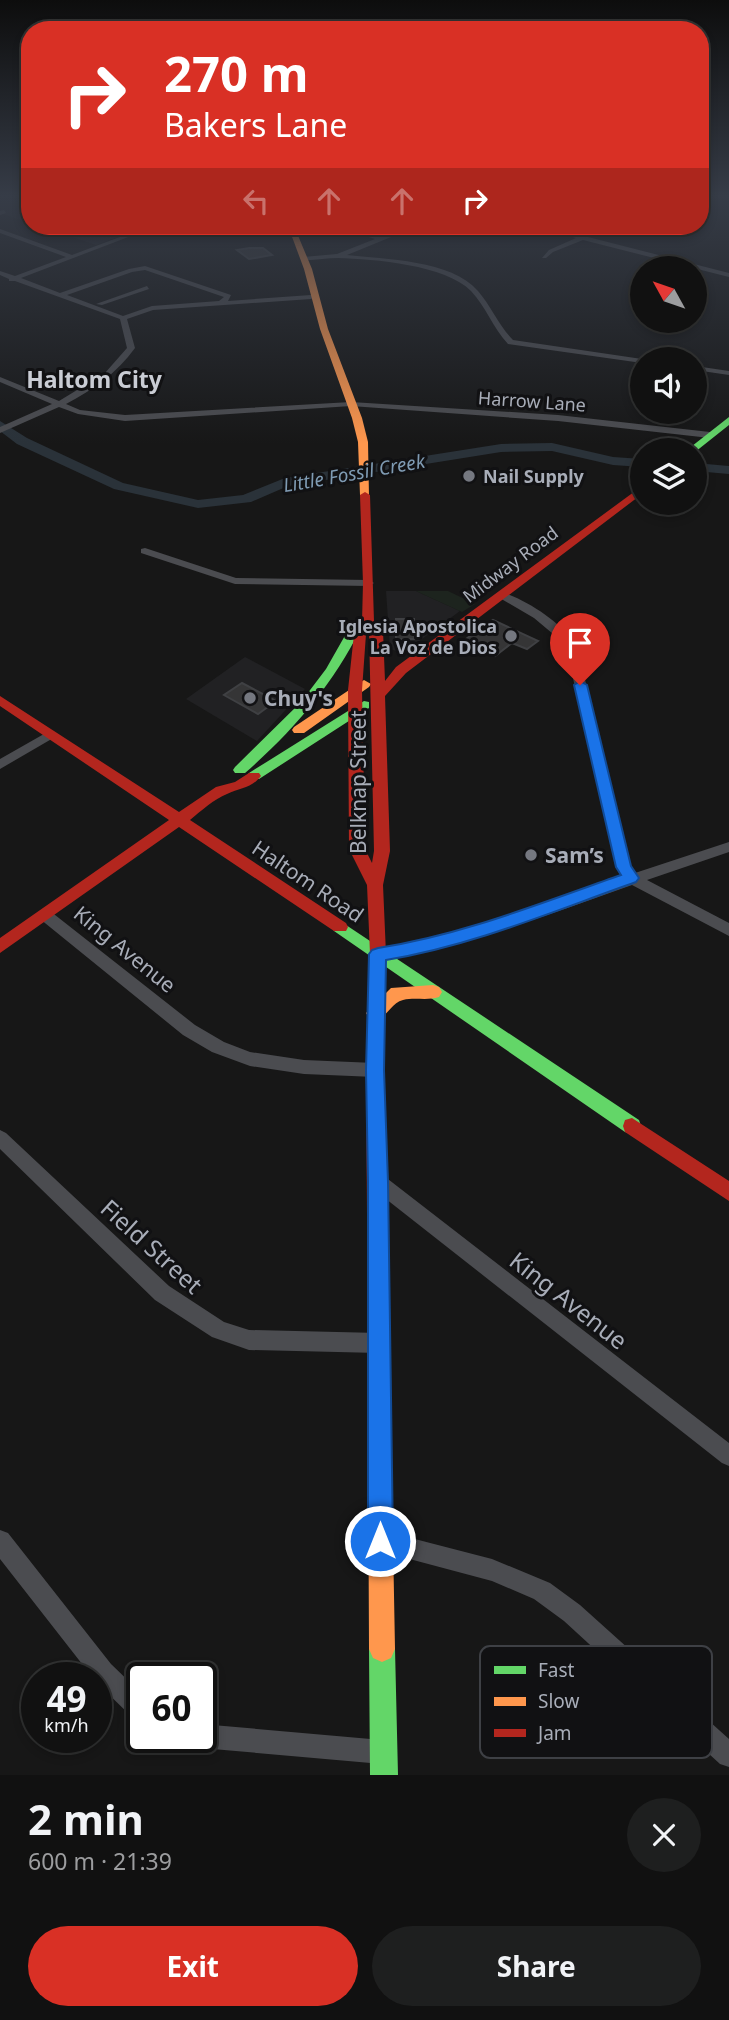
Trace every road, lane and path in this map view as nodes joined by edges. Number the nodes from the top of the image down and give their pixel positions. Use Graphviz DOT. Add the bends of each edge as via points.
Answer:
graph roads {
  1 [pos="11,278"];
  2 [pos="17,278"];
  3 [pos="111,278"];
  4 [pos="172,278"];
  5 [pos="301,278"];
  6 [pos="309,278"];
  7 [pos="454,278"];
  8 [pos="14,279"];
  9 [pos="0,284"];
  10 [pos="147,288"];
  11 [pos="65,293"];
  12 [pos="311,297"];
  13 [pos="221,303"];
  14 [pos="100,304"];
  15 [pos="320,315"];
  16 [pos="127,316"];
  17 [pos="630,359"];
  18 [pos="707,370"];
  19 [pos="729,373"];
  20 [pos="0,379"];
  21 [pos="351,404"];
  22 [pos="59,405"];
  23 [pos="729,420"];
  24 [pos="0,430"];
  25 [pos="710,436"];
  26 [pos="707,438"];
  27 [pos="630,498"];
  28 [pos="145,551"];
  29 [pos="369,583"];
  30 [pos="502,595"];
  31 [pos="368,601"];
  32 [pos="368,622"];
  33 [pos="401,670"];
  34 [pos="377,675"];
  35 [pos="355,690"];
  36 [pos="378,696"];
  37 [pos="0,700"];
  38 [pos="356,710"];
  39 [pos="356,733"];
  40 [pos="51,734"];
  41 [pos="309,735"];
  42 [pos="0,765"];
  43 [pos="240,769"];
  44 [pos="221,790"];
  45 [pos="179,818"];
  46 [pos="729,847"];
  47 [pos="631,878"];
  48 [pos="375,885"];
  49 [pos="45,915"];
  50 [pos="729,930"];
  51 [pos="0,947"];
  52 [pos="378,954"];
  53 [pos="433,992"];
  54 [pos="375,1013"];
  55 [pos="375,1070"];
  56 [pos="0,1138"];
  57 [pos="378,1182"];
  58 [pos="729,1192"];
  59 [pos="379,1342"];
  60 [pos="729,1456"];
  61 [pos="0,1541"];
  62 [pos="380,1541"];
  63 [pos="608,1646"];
  64 [pos="126,1695"];
  65 [pos="217,1738"];
  66 [pos="712,1740"];
  67 [pos="729,1755"];
  68 [pos="384,1763"];
  1 -- 8 [label="street"];
  2 -- 8 [label="street"];
  3 -- 11 [label="street"];
  4 -- 13 [label="street" via="229,296"];
  5 -- 12 [label="main road, Belknap Street"];
  6 -- 15 [label="main road, Belknap Street"];
  7 -- 17 [label="street" via="474,290 511,342"];
  8 -- 9 [label="street"];
  8 -- 11 [label="street"];
  10 -- 14 [label="street"];
  11 -- 14 [label="street"];
  11 -- 16 [label="street"];
  12 -- 13 [label="street"];
  12 -- 15 [label="main road, Belknap Street"];
  13 -- 16 [label="street" via="152,308"];
  14 -- 16 [label="street"];
  15 -- 21 [label="main road, Belknap Street"];
  16 -- 22 [label="street" via="129,352 86,389"];
  18 -- 19 [label="street"];
  20 -- 22 [label="street, Harrow Lane"];
  21 -- 22 [label="street, Harrow Lane" via="125,418"];
  21 -- 25 [label="street, Harrow Lane" via="558,418"];
  21 -- 29 [label="main road, Belknap Street" via="365,459"];
  22 -- 24 [label="street"];
  23 -- 25 [label="main road"];
  25 -- 26 [label="main road"];
  27 -- 30 [label="main road, Midway Road"];
  28 -- 29 [label="street" via="235,581"];
  29 -- 31 [label="main road, Belknap Street"];
  30 -- 33 [label="main road, Midway Road"];
  30 -- 47 [label="street" via="535,611 570,643 624,867"];
  31 -- 32 [label="main road, Belknap Street"];
  31 -- 43 [label="main road" via="323,689 294,722"];
  32 -- 34 [label="main road, Belknap Street" via="377,631"];
  32 -- 35 [label="main road, Belknap Street" via="360,634"];
  33 -- 34 [label="main road, Midway Road"];
  33 -- 36 [label="main road, Midway Road"];
  34 -- 35 [label="main road"];
  34 -- 36 [label="main road, Belknap Street"];
  35 -- 38 [label="main road, Belknap Street"];
  35 -- 41 [label="main road"];
  36 -- 38 [label="main road, Midway Road"];
  36 -- 48 [label="main road, Belknap Street" via="382,850"];
  37 -- 40 [label="main road, Haltom Road"];
  38 -- 39 [label="main road, Belknap Street"];
  38 -- 41 [label="main road, Midway Road"];
  39 -- 41 [label="main road" via="343,726"];
  39 -- 48 [label="main road, Belknap Street" via="357,849"];
  40 -- 42 [label="street"];
  40 -- 45 [label="main road, Haltom Road"];
  41 -- 43 [label="main road"];
  41 -- 44 [label="main road" via="239,786"];
  43 -- 44 [label="main road" via="227,778"];
  44 -- 45 [label="main road"];
  45 -- 49 [label="main road"];
  45 -- 52 [label="main road, Haltom Road"];
  46 -- 47 [label="street"];
  47 -- 50 [label="street"];
  47 -- 52 [label="street" via="484,930"];
  48 -- 52 [label="main road"];
  49 -- 51 [label="main road"];
  49 -- 55 [label="street, King Avenue" via="189,1030 218,1047 250,1059 304,1067"];
  52 -- 53 [label="main road, Haltom Road"];
  52 -- 54 [label="main road"];
  53 -- 54 [label="main road" via="397,993"];
  53 -- 58 [label="main road, Haltom Road"];
  54 -- 55 [label="main road"];
  55 -- 57 [label="main road"];
  56 -- 59 [label="street, Field Street" via="162,1293 219,1330 248,1340"];
  57 -- 59 [label="main road"];
  57 -- 60 [label="street, King Avenue"];
  59 -- 62 [label="main road"];
  61 -- 64 [label="street"];
  62 -- 63 [label="street" via="492,1570 542,1591"];
  62 -- 68 [label="main road"];
  65 -- 68 [label="street"];
  66 -- 67 [label="street"];
}
